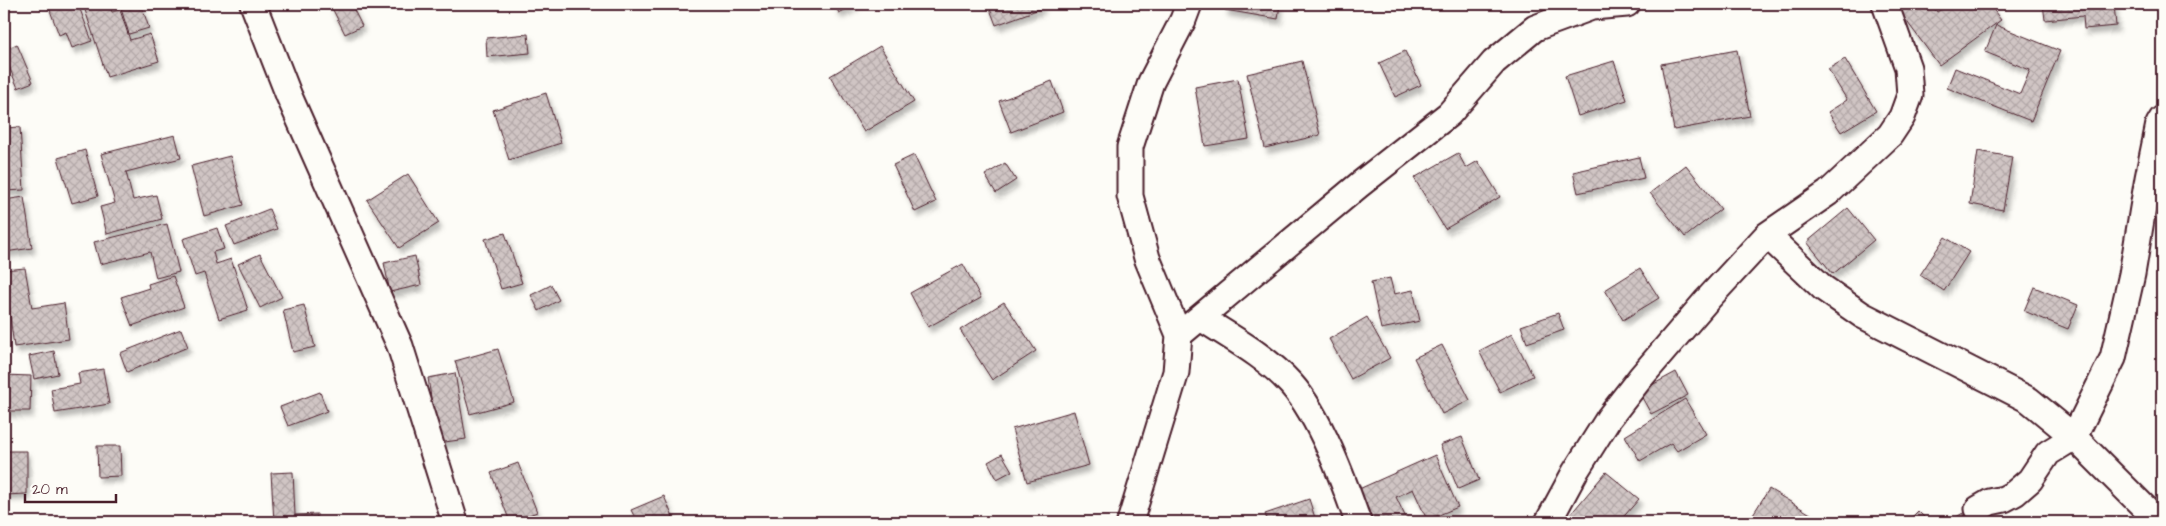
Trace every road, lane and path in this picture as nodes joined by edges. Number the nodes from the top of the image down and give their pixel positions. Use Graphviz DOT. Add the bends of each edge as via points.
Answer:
graph roads {
  1 [pos="252,4"];
  2 [pos="1189,4"];
  3 [pos="1626,4"];
  4 [pos="1885,4"];
  5 [pos="2162,119"];
  6 [pos="1767,235"];
  7 [pos="1201,318"];
  8 [pos="1179,335"];
  9 [pos="2074,437"];
  10 [pos="1978,509"];
  11 [pos="455,522"];
  12 [pos="1130,522"];
  13 [pos="1358,522"];
  14 [pos="1548,522"];
  15 [pos="2159,522"];
  1 -- 11 [label="street" via="289,96 400,346"];
  2 -- 8 [label="street" via="1152,82 1130,147 1130,196 1147,258"];
  3 -- 7 [label="street" via="1592,7 1535,28 1494,62 1449,114"];
  4 -- 6 [label="street" via="1908,68 1910,96 1902,117 1890,135 1828,193"];
  5 -- 9 [label="street" via="2113,358"];
  6 -- 9 [label="street" via="1823,288 1862,315 2029,400"];
  6 -- 14 [label="street" via="1707,300 1609,418"];
  7 -- 8 [label="street"];
  7 -- 13 [label="street" via="1256,354 1291,384 1311,411"];
  8 -- 12 [label="street" via="1176,372"];
  9 -- 10 [label="street" via="2048,453 2030,480 2015,493"];
  9 -- 15 [label="street"];
}
